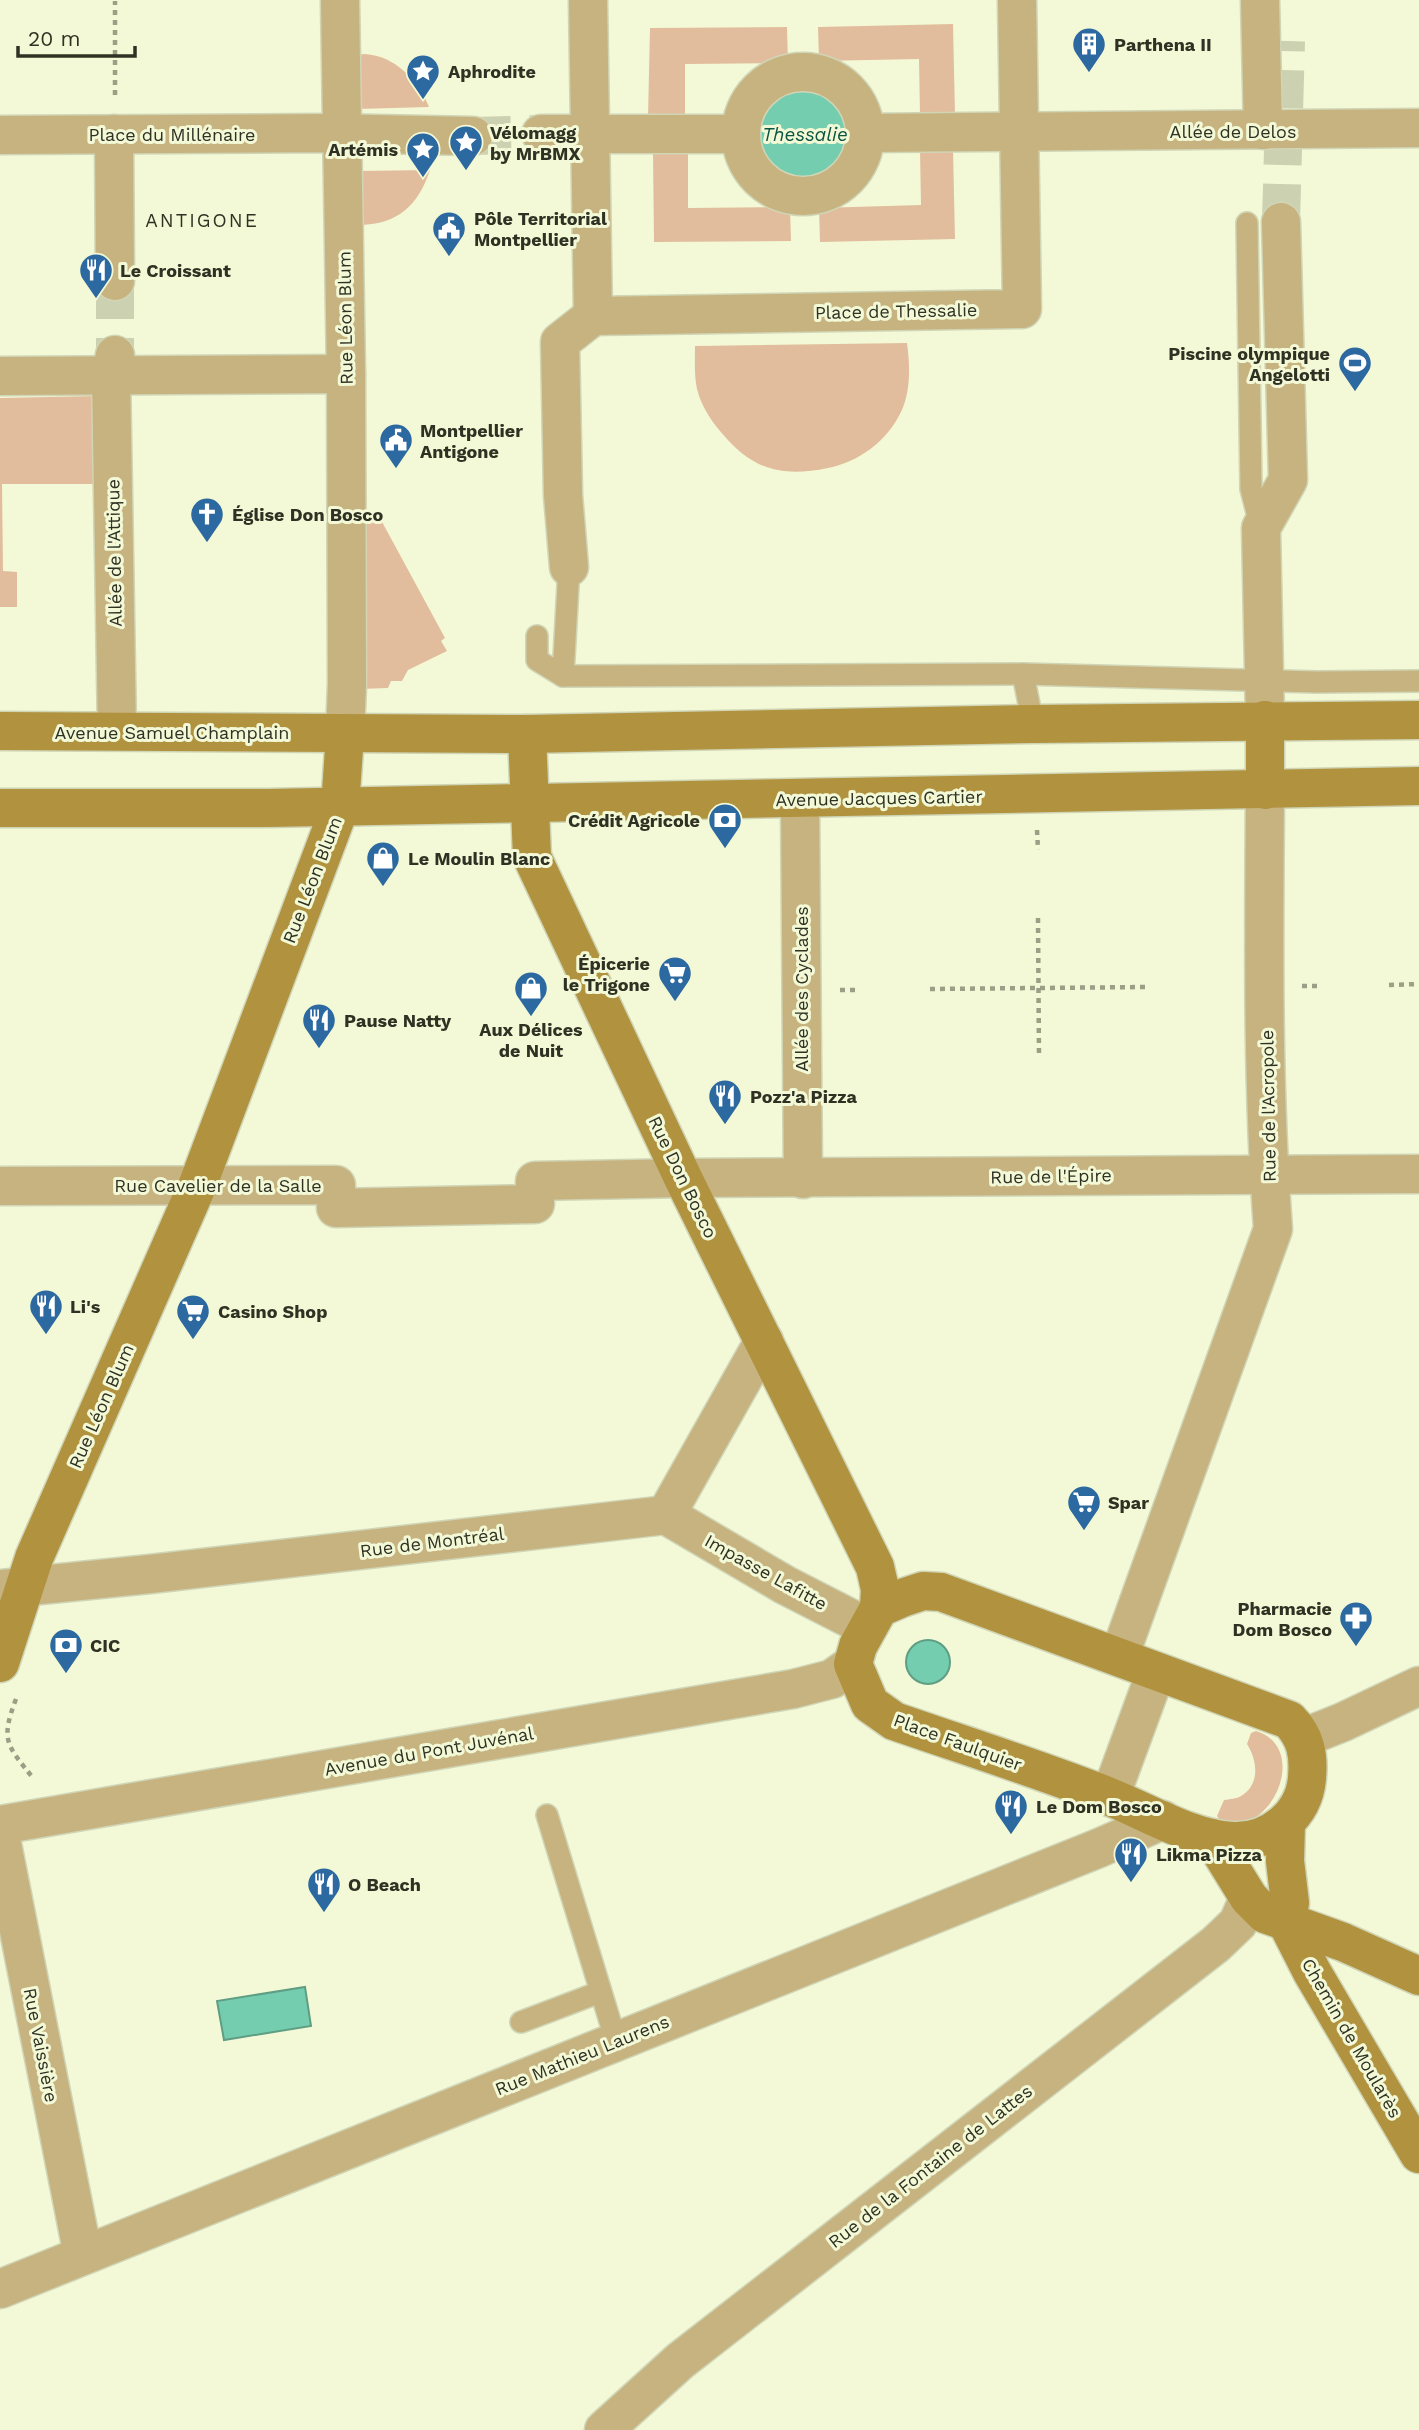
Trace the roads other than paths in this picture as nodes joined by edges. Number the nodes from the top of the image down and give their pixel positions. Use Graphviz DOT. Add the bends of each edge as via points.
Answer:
graph roads {
  1 [pos="341,0"];
  2 [pos="588,0"];
  3 [pos="1017,0"];
  4 [pos="1260,0"];
  5 [pos="1285,0"];
  6 [pos="1286,41"];
  7 [pos="1419,128"];
  8 [pos="1263,130"];
  9 [pos="344,133"];
  10 [pos="866,133"];
  11 [pos="1033,133"];
  12 [pos="114,134"];
  13 [pos="541,134"];
  14 [pos="741,134"];
  15 [pos="0,135"];
  16 [pos="591,135"];
  17 [pos="472,136"];
  18 [pos="1264,223"];
  19 [pos="115,281"];
  20 [pos="593,316"];
  21 [pos="113,365"];
  22 [pos="346,374"];
  23 [pos="0,376"];
  24 [pos="569,567"];
  25 [pos="537,636"];
  26 [pos="1023,674"];
  27 [pos="563,676"];
  28 [pos="1264,681"];
  29 [pos="1419,681"];
  30 [pos="1265,720"];
  31 [pos="1419,720"];
  32 [pos="1033,724"];
  33 [pos="117,730"];
  34 [pos="0,731"];
  35 [pos="345,734"];
  36 [pos="527,734"];
  37 [pos="1419,786"];
  38 [pos="1265,790"];
  39 [pos="800,800"];
  40 [pos="529,804"];
  41 [pos="340,807"];
  42 [pos="0,808"];
  43 [pos="1269,1174"];
  44 [pos="1419,1174"];
  45 [pos="682,1178"];
  46 [pos="803,1179"];
  47 [pos="198,1184"];
  48 [pos="0,1186"];
  49 [pos="764,1341"];
  50 [pos="666,1515"];
  51 [pos="12,1588"];
  52 [pos="873,1618"];
  53 [pos="1119,1657"];
  54 [pos="0,1662"];
  55 [pos="853,1664"];
  56 [pos="1156,1672"];
  57 [pos="1419,1686"];
  58 [pos="1303,1738"];
  59 [pos="1110,1797"];
  60 [pos="547,1815"];
  61 [pos="1163,1820"];
  62 [pos="1286,1823"];
  63 [pos="0,1825"];
  64 [pos="0,1834"];
  65 [pos="1212,1838"];
  66 [pos="1249,1898"];
  67 [pos="1286,1921"];
  68 [pos="1419,1976"];
  69 [pos="600,1992"];
  70 [pos="520,2022"];
  71 [pos="616,2041"];
  72 [pos="1419,2154"];
  73 [pos="83,2255"];
  74 [pos="0,2289"];
  75 [pos="604,2430"];
  1 -- 9 [label="street, Rue Léon Blum"];
  2 -- 16 [label="street"];
  3 -- 11 [label="street, Place de Thessalie"];
  4 -- 8 [label="street"];
  5 -- 6 [label="street"];
  7 -- 8 [label="street, Allée de Delos"];
  8 -- 11 [label="street, Allée de Delos"];
  9 -- 12 [label="street, Place du Millénaire"];
  9 -- 17 [label="street, Place du Millénaire"];
  9 -- 22 [label="street, Rue Léon Blum"];
  10 -- 11 [label="street"];
  10 -- 14 [label="street" via="857,102 843,86 824,75 803,72 782,76 755,94"];
  10 -- 14 [label="street" via="862,156 842,184 821,194 798,197 757,177 745,157"];
  11 -- 20 [label="street, Place de Thessalie" via="1022,309"];
  12 -- 15 [label="street, Place du Millénaire"];
  12 -- 19 [label="street"];
  13 -- 16 [label="street"];
  14 -- 16 [label="street"];
  16 -- 20 [label="street"];
  18 -- 28 [label="street, Rue de l'Acropole" via="1288,480 1261,528"];
  20 -- 24 [label="street" via="560,342"];
  21 -- 22 [label="street"];
  21 -- 23 [label="street"];
  21 -- 33 [label="street, Allée de l'Attique"];
  22 -- 35 [label="street, Rue Léon Blum"];
  24 -- 27 [label="lane"];
  25 -- 27 [label="lane" via="537,660"];
  26 -- 27 [label="lane"];
  26 -- 28 [label="lane"];
  26 -- 32 [label="lane"];
  28 -- 29 [label="lane"];
  28 -- 30 [label="street, Rue de l'Acropole"];
  30 -- 31 [label="street"];
  30 -- 32 [label="street"];
  30 -- 38 [label="street, Rue de l'Acropole"];
  32 -- 36 [label="street"];
  33 -- 34 [label="street, Avenue Samuel Champlain"];
  33 -- 35 [label="street, Avenue Samuel Champlain"];
  35 -- 36 [label="street"];
  35 -- 41 [label="street, Rue Léon Blum"];
  36 -- 40 [label="street, Rue Don Bosco"];
  37 -- 38 [label="street, Avenue Jacques Cartier"];
  38 -- 39 [label="street, Avenue Jacques Cartier"];
  38 -- 43 [label="street, Rue de l'Acropole"];
  39 -- 40 [label="street, Avenue Jacques Cartier"];
  39 -- 46 [label="street, Allée des Cyclades"];
  40 -- 41 [label="street, Avenue Jacques Cartier"];
  40 -- 45 [label="street, Rue Don Bosco" via="531,857"];
  41 -- 42 [label="street"];
  41 -- 47 [label="street, Rue Léon Blum"];
  43 -- 44 [label="street, Rue de l'Épire"];
  43 -- 46 [label="street, Rue de l'Épire"];
  43 -- 53 [label="street, Rue de l'Acropole" via="1273,1229"];
  45 -- 46 [label="street, Rue de l'Épire"];
  45 -- 47 [label="street, Rue Cavelier de la Salle" via="535,1181 536,1204 336,1208 336,1185"];
  45 -- 49 [label="street, Rue Don Bosco"];
  47 -- 48 [label="street, Rue Cavelier de la Salle"];
  47 -- 51 [label="street, Rue Léon Blum"];
  49 -- 50 [label="street"];
  49 -- 52 [label="street, Rue Don Bosco" via="875,1567 880,1589"];
  50 -- 51 [label="street, Rue de Montréal"];
  50 -- 52 [label="street, Impasse Lafitte" via="785,1586"];
  51 -- 54 [label="street, Rue Léon Blum"];
  52 -- 53 [label="street" via="902,1598 923,1591 941,1592"];
  52 -- 55 [label="street"];
  53 -- 56 [label="street"];
  55 -- 59 [label="street, Place Faulquier" via="870,1704 894,1721"];
  55 -- 63 [label="street, Avenue du Pont Juvénal" via="832,1679 793,1689"];
  56 -- 58 [label="street" via="1289,1720"];
  56 -- 59 [label="street"];
  57 -- 58 [label="street"];
  58 -- 62 [label="street" via="1306,1786 1294,1816"];
  59 -- 61 [label="street, Place Faulquier"];
  60 -- 69 [label="lane"];
  61 -- 65 [label="street, Place Faulquier"];
  61 -- 71 [label="street, Rue Mathieu Laurens"];
  62 -- 65 [label="street, Place Faulquier" via="1259,1837 1236,1841"];
  62 -- 67 [label="street" via="1290,1903"];
  64 -- 73 [label="street, Rue Vaissière"];
  65 -- 66 [label="street"];
  66 -- 67 [label="street" via="1265,1914"];
  66 -- 75 [label="street, Rue de la Fontaine de Lattes" via="1238,1923 1216,1944 680,2361"];
  67 -- 68 [label="street"];
  67 -- 72 [label="street, Chemin de Moularès"];
  69 -- 70 [label="lane"];
  69 -- 71 [label="lane"];
  71 -- 73 [label="street, Rue Mathieu Laurens"];
  73 -- 74 [label="street, Rue Mathieu Laurens"];
}
